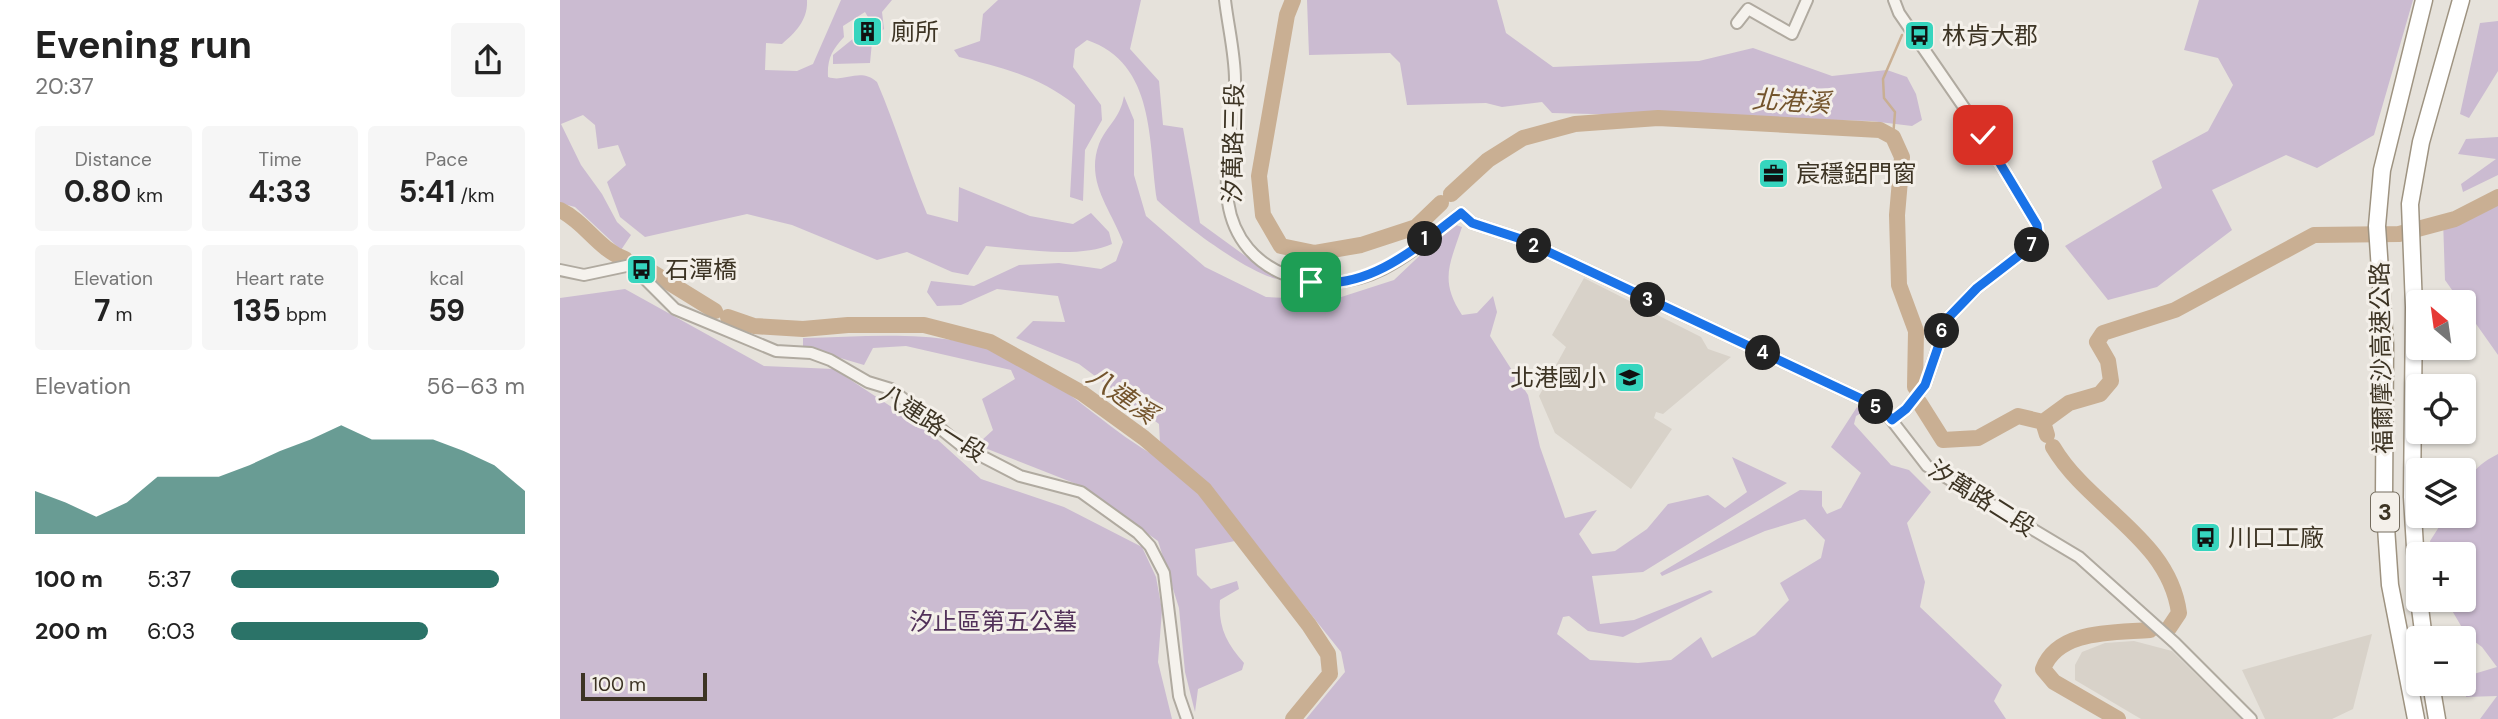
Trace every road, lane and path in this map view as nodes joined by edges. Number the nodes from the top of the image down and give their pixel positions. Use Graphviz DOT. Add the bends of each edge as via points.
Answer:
graph roads {
  1 [pos="1225,0"];
  2 [pos="1807,0"];
  3 [pos="1894,0"];
  4 [pos="2424,0"];
  5 [pos="2461,0"];
  6 [pos="1737,23"];
  7 [pos="1461,213"];
  8 [pos="560,270"];
  9 [pos="1892,420"];
  10 [pos="2415,542"];
  11 [pos="2433,696"];
  12 [pos="1187,719"];
  13 [pos="2251,719"];
  14 [pos="2416,719"];
  15 [pos="2437,719"];
  1 -- 7 [label="street, 汐萬路三段" via="1235,77 1227,201 1234,228 1263,264 1288,276 1335,285 1382,270"];
  2 -- 6 [label="street" via="1792,34 1748,9"];
  3 -- 9 [label="street" via="1983,135 2037,225 2039,240 1977,288 1948,318 1925,385"];
  4 -- 14 [label="highway, 福爾摩沙高速公路 / 3" via="2378,199 2389,572"];
  5 -- 10 [label="highway, 福爾摩沙高速公路 / 3" via="2414,173 2410,204"];
  7 -- 9 [label="street, 汐萬路二段" via="1472,223 1521,239 1883,409"];
  8 -- 12 [label="street, 八連路一段" via="584,275 631,265 675,309 776,351 811,353 830,360 868,382 891,389 962,446 1020,476 1081,492 1138,533 1164,573 1179,696"];
  9 -- 13 [label="street, 汐萬路二段" via="1927,466 2079,557"];
  11 -- 15 [label="highway"];
}
